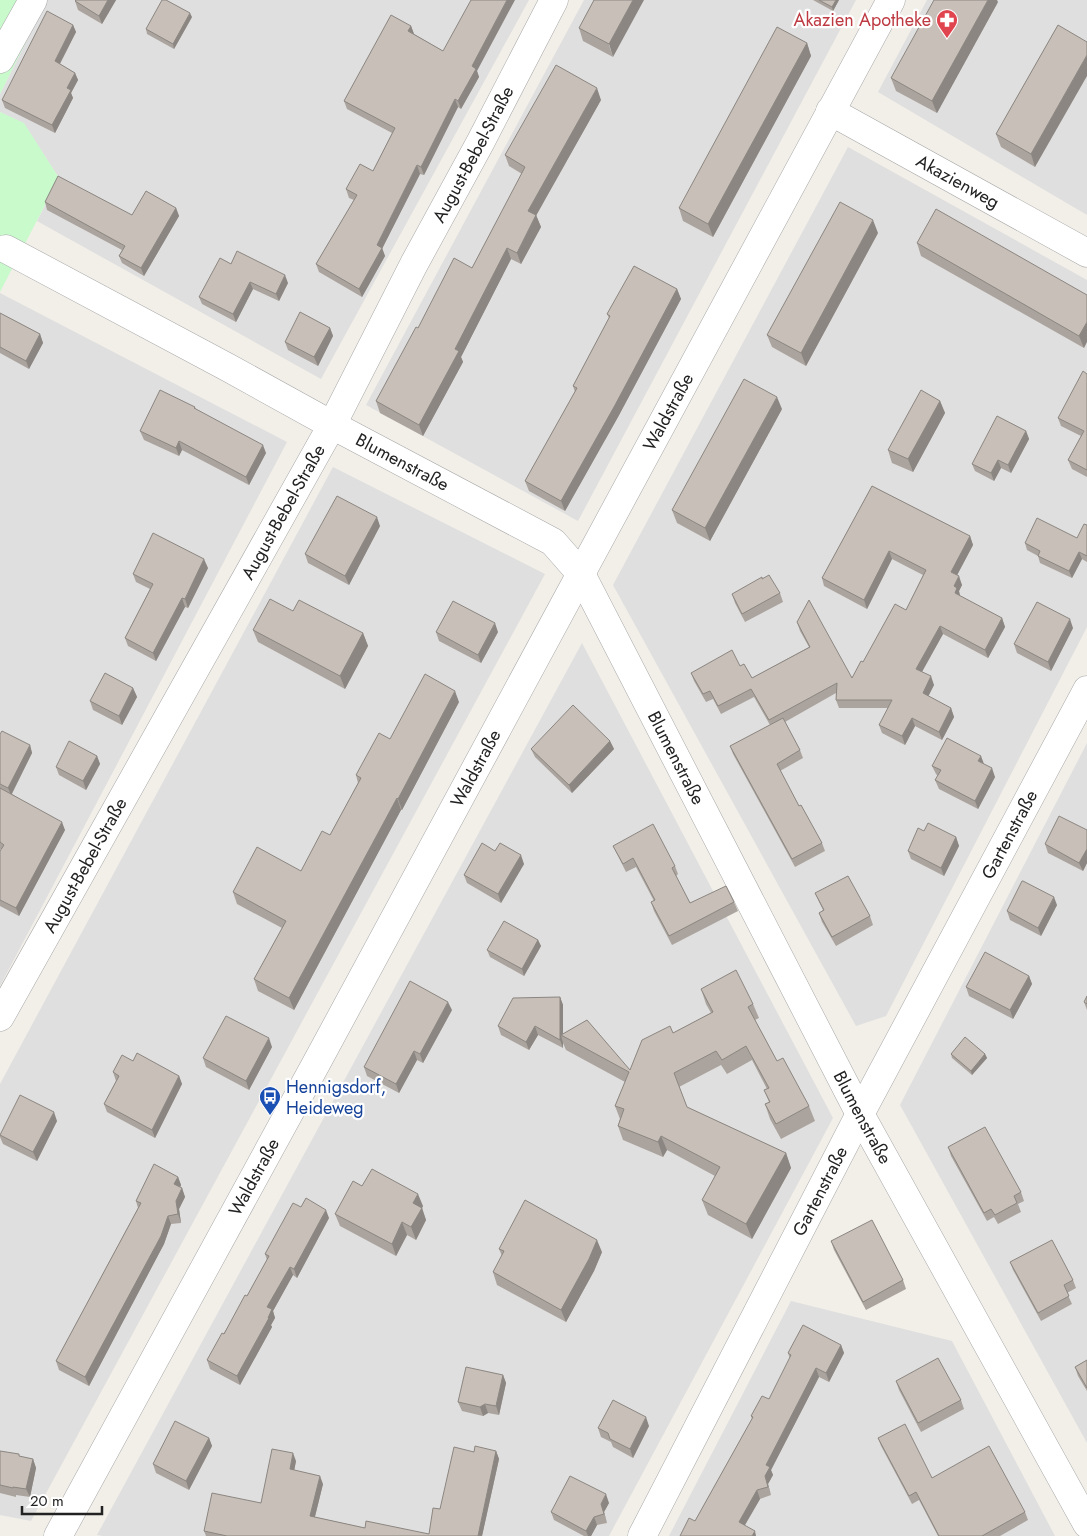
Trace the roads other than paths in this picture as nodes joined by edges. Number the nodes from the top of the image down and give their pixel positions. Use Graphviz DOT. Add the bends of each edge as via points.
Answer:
graph roads {
  1 [pos="33,0"];
  2 [pos="554,0"];
  3 [pos="891,0"];
  4 [pos="0,59"];
  5 [pos="830,111"];
  6 [pos="2,243"];
  7 [pos="1087,253"];
  8 [pos="332,424"];
  9 [pos="581,574"];
  10 [pos="1087,690"];
  11 [pos="0,1017"];
  12 [pos="860,1114"];
  13 [pos="1087,1524"];
  14 [pos="58,1536"];
  15 [pos="642,1536"];
  1 -- 4 [label="street"];
  2 -- 8 [label="street, August-Bebel-Straße"];
  3 -- 5 [label="street, Waldstraße"];
  5 -- 7 [label="street, Akazienweg"];
  5 -- 9 [label="street, Waldstraße"];
  6 -- 8 [label="street, Blumenstraße"];
  8 -- 9 [label="street, Blumenstraße" via="553,542"];
  8 -- 11 [label="street, August-Bebel-Straße"];
  9 -- 12 [label="street, Blumenstraße"];
  9 -- 14 [label="street, Waldstraße"];
  10 -- 12 [label="street, Gartenstraße"];
  12 -- 13 [label="street, Blumenstraße"];
  12 -- 15 [label="street, Gartenstraße"];
}
